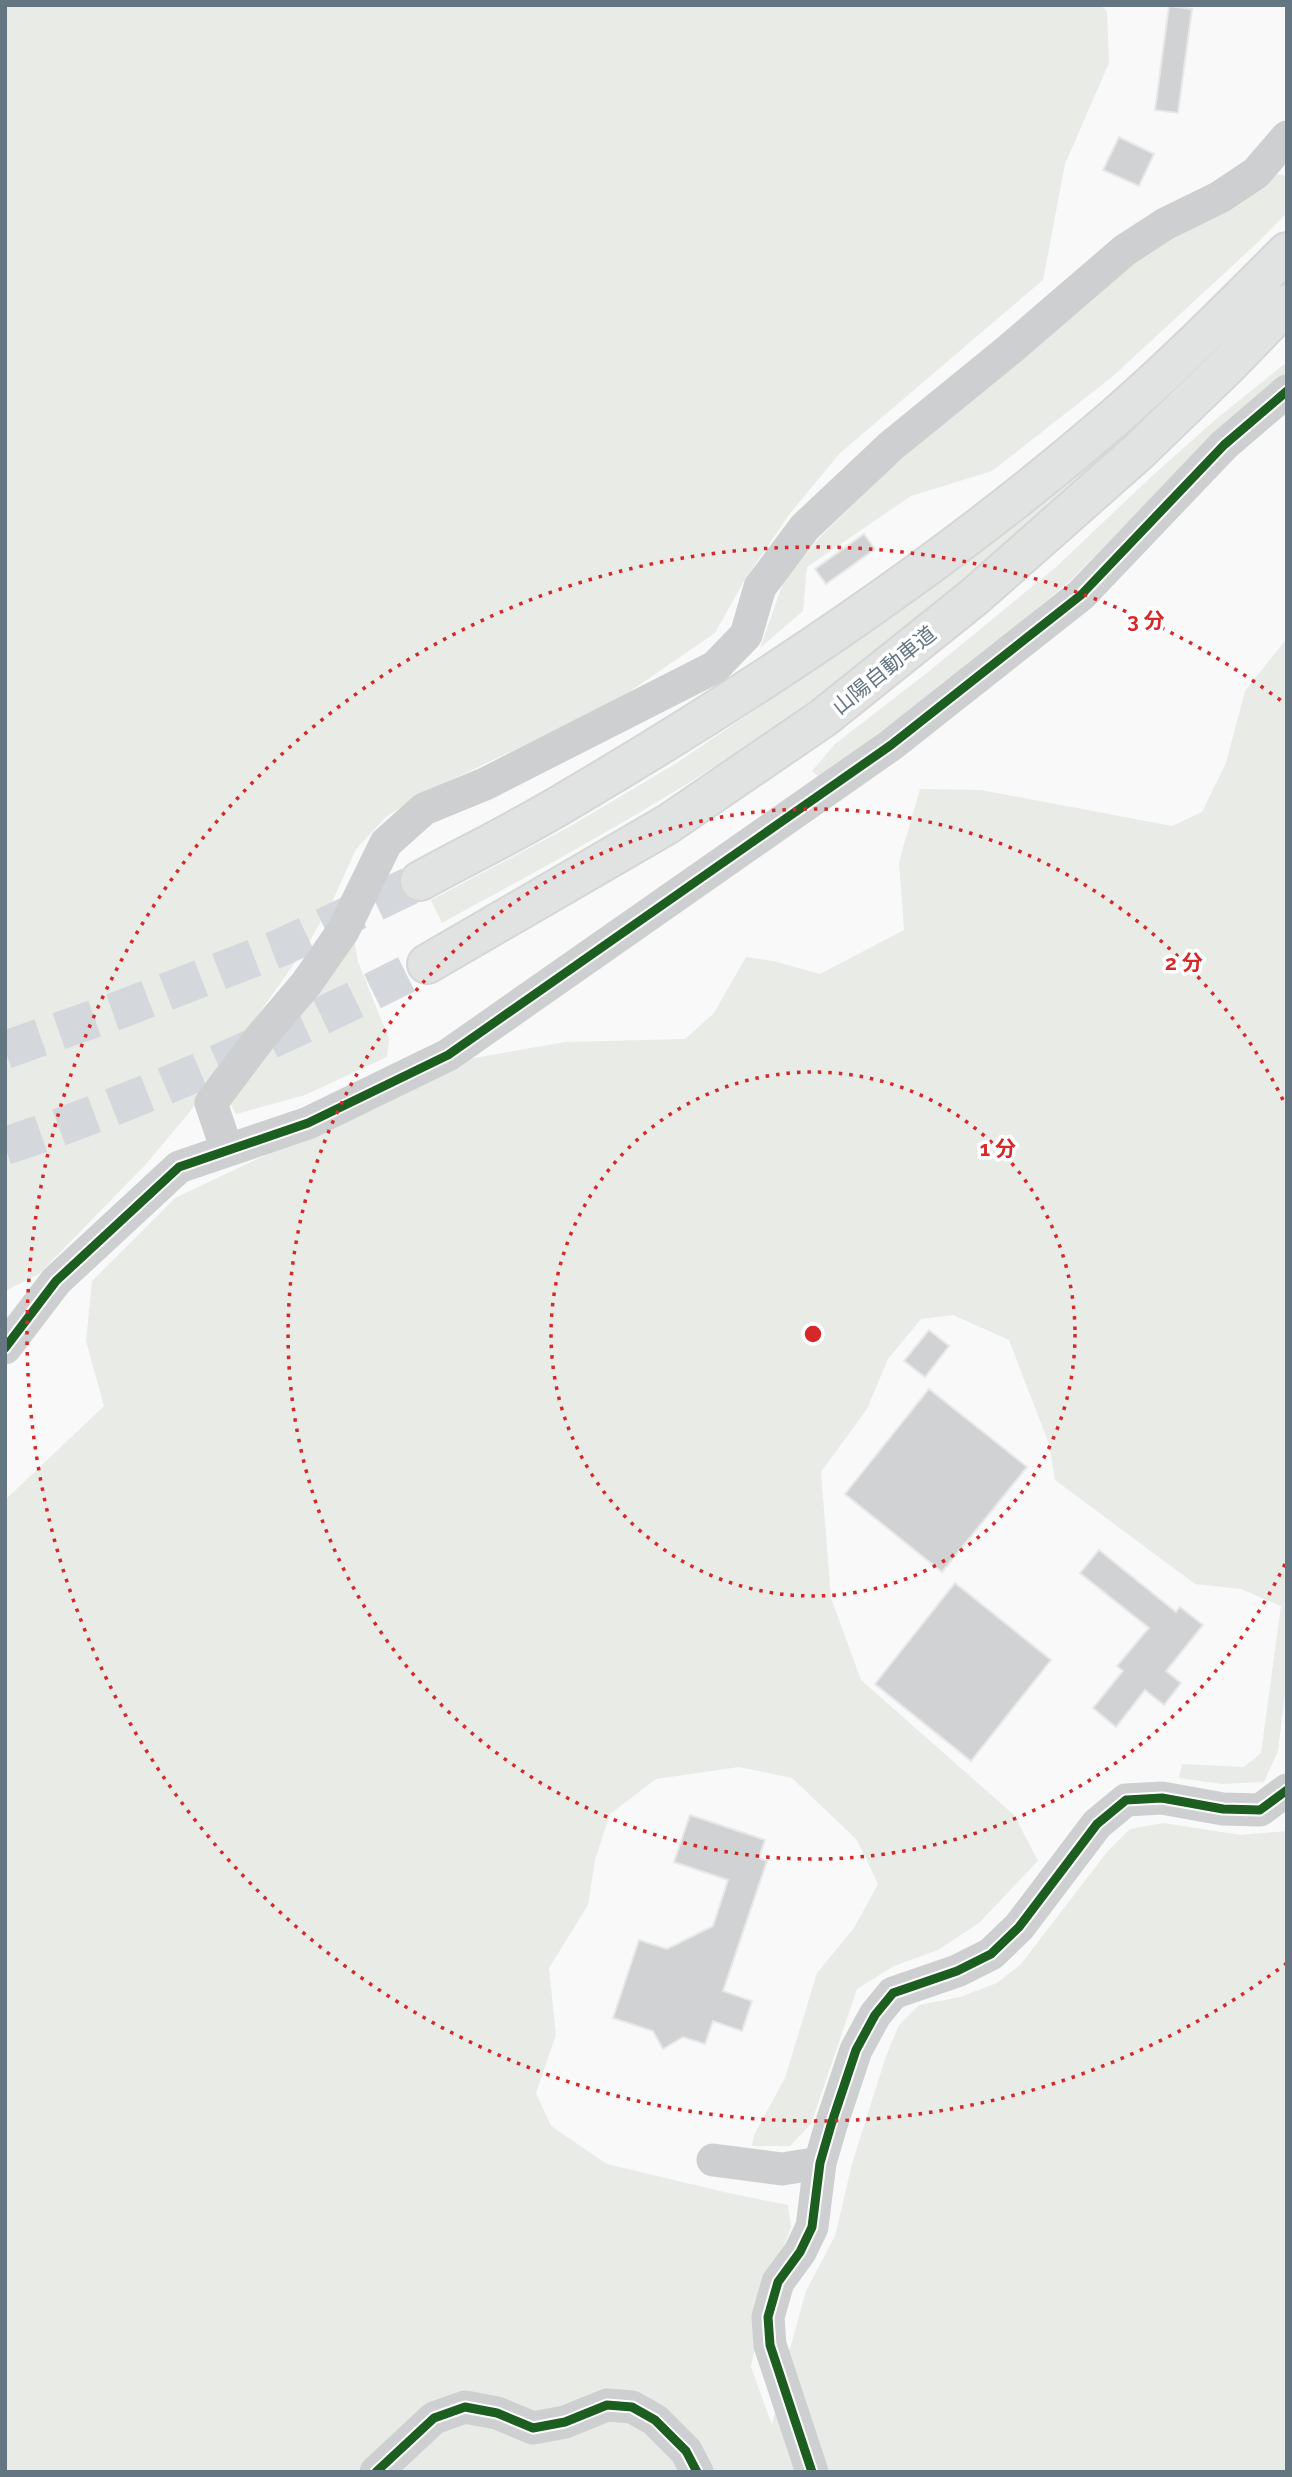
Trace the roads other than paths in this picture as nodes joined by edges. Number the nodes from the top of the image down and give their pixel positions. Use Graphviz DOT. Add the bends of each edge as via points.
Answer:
graph roads {
  1 [pos="1282,151"];
  2 [pos="1287,252"];
  3 [pos="1287,304"];
  4 [pos="1287,391"];
  5 [pos="420,881"];
  6 [pos="427,964"];
  7 [pos="227,1150"];
  8 [pos="5,1348"];
  9 [pos="1287,1790"];
  10 [pos="713,2160"];
  11 [pos="820,2163"];
  12 [pos="376,2472"];
  13 [pos="697,2472"];
  14 [pos="812,2472"];
  1 -- 7 [label="street" via="1220,197 1165,223 1125,250 891,446 805,527 760,587 746,635 715,667 485,785 424,809 386,843 343,931 211,1103"];
  2 -- 5 [label="highway" via="1107,424 952,548 836,632 719,708 570,800"];
  3 -- 6 [label="highway, 山陽自動車道" via="1128,461 974,597 823,718 668,824"];
  4 -- 7 [label="street" via="1224,445 1082,595 891,745 447,1055 308,1123"];
  7 -- 8 [label="street" via="179,1167 56,1281"];
  9 -- 11 [label="street" via="1260,1810 1223,1809 1162,1798 1126,1800 1097,1824 1019,1927 991,1954 894,1993 875,2015 856,2050"];
  10 -- 11 [label="street" via="782,2169"];
  11 -- 14 [label="street" via="812,2227 778,2282 768,2317 771,2345"];
  12 -- 13 [label="street" via="434,2418 465,2407 497,2413 533,2428 565,2423 607,2405 632,2407 655,2420 686,2451"];
}
